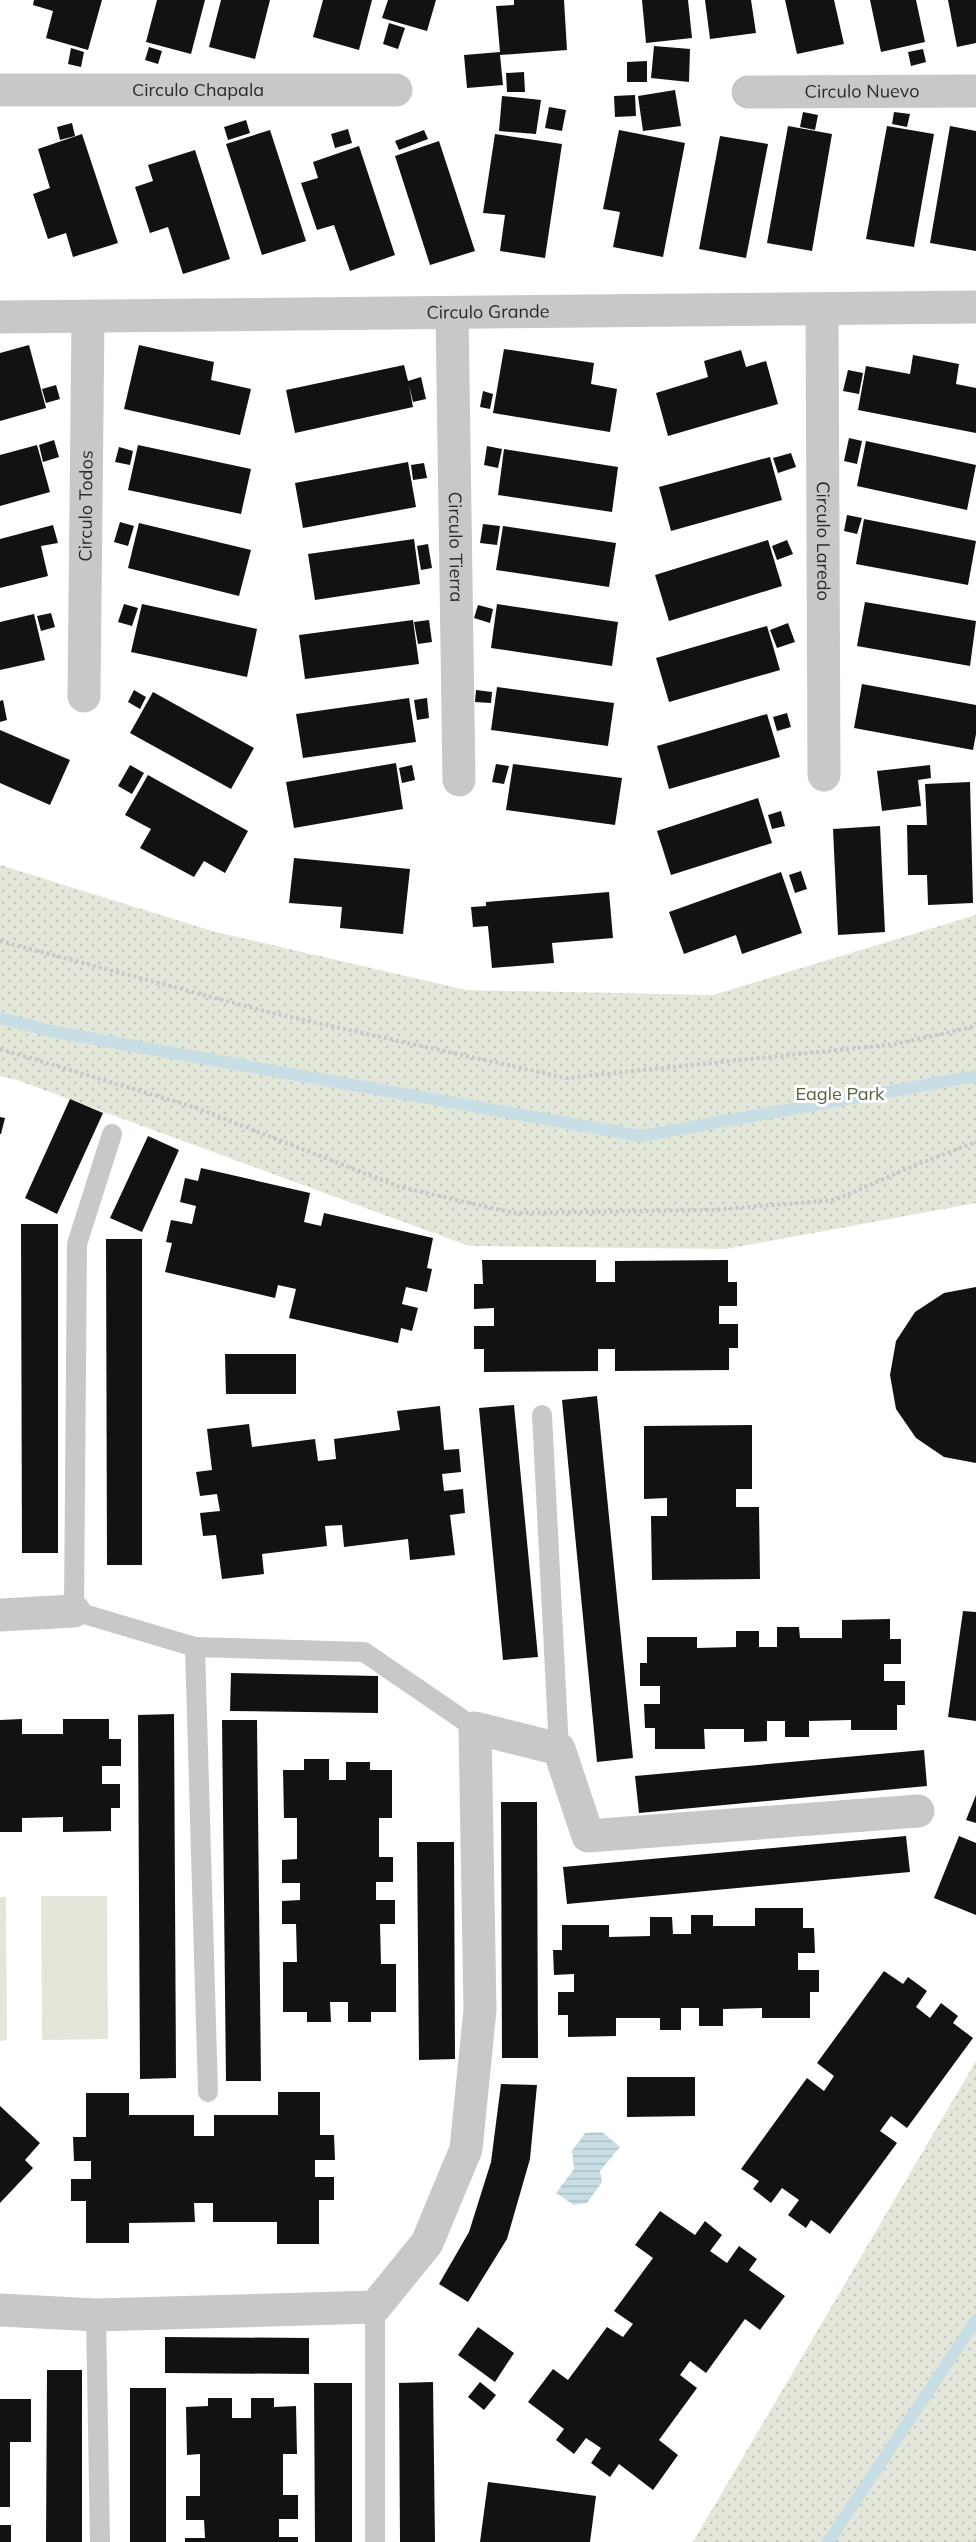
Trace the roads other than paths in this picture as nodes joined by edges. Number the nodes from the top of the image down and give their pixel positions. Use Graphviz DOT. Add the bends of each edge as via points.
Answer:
graph roads {
  1 [pos="0,90"];
  2 [pos="396,90"];
  3 [pos="976,91"];
  4 [pos="748,92"];
  5 [pos="976,307"];
  6 [pos="822,309"];
  7 [pos="452,313"];
  8 [pos="0,317"];
  9 [pos="88,317"];
  10 [pos="84,696"];
  11 [pos="824,775"];
  12 [pos="459,780"];
  13 [pos="112,1134"];
  14 [pos="542,1415"];
  15 [pos="74,1611"];
  16 [pos="0,1615"];
  17 [pos="195,1647"];
  18 [pos="476,1728"];
  19 [pos="559,1749"];
  20 [pos="918,1811"];
  21 [pos="208,2092"];
  22 [pos="375,2307"];
  23 [pos="0,2310"];
  24 [pos="96,2315"];
  25 [pos="100,2542"];
  26 [pos="375,2542"];
  1 -- 2 [label="street, Circulo Chapala"];
  3 -- 4 [label="street, Circulo Nuevo"];
  5 -- 6 [label="street, Circulo Grande"];
  6 -- 7 [label="street, Circulo Grande"];
  6 -- 11 [label="street, Circulo Laredo"];
  7 -- 9 [label="street, Circulo Grande"];
  7 -- 12 [label="street, Circulo Tierra"];
  8 -- 9 [label="street, Circulo Grande"];
  9 -- 10 [label="street, Circulo Todos"];
  13 -- 15 [label="lane" via="76,1244"];
  14 -- 19 [label="lane"];
  15 -- 16 [label="street"];
  15 -- 17 [label="lane"];
  17 -- 18 [label="lane" via="364,1652"];
  17 -- 21 [label="lane"];
  18 -- 19 [label="street"];
  18 -- 22 [label="street" via="480,2010 466,2149 427,2243"];
  19 -- 20 [label="street" via="588,1836"];
  22 -- 24 [label="street"];
  22 -- 26 [label="lane"];
  23 -- 24 [label="street"];
  24 -- 25 [label="lane"];
}
